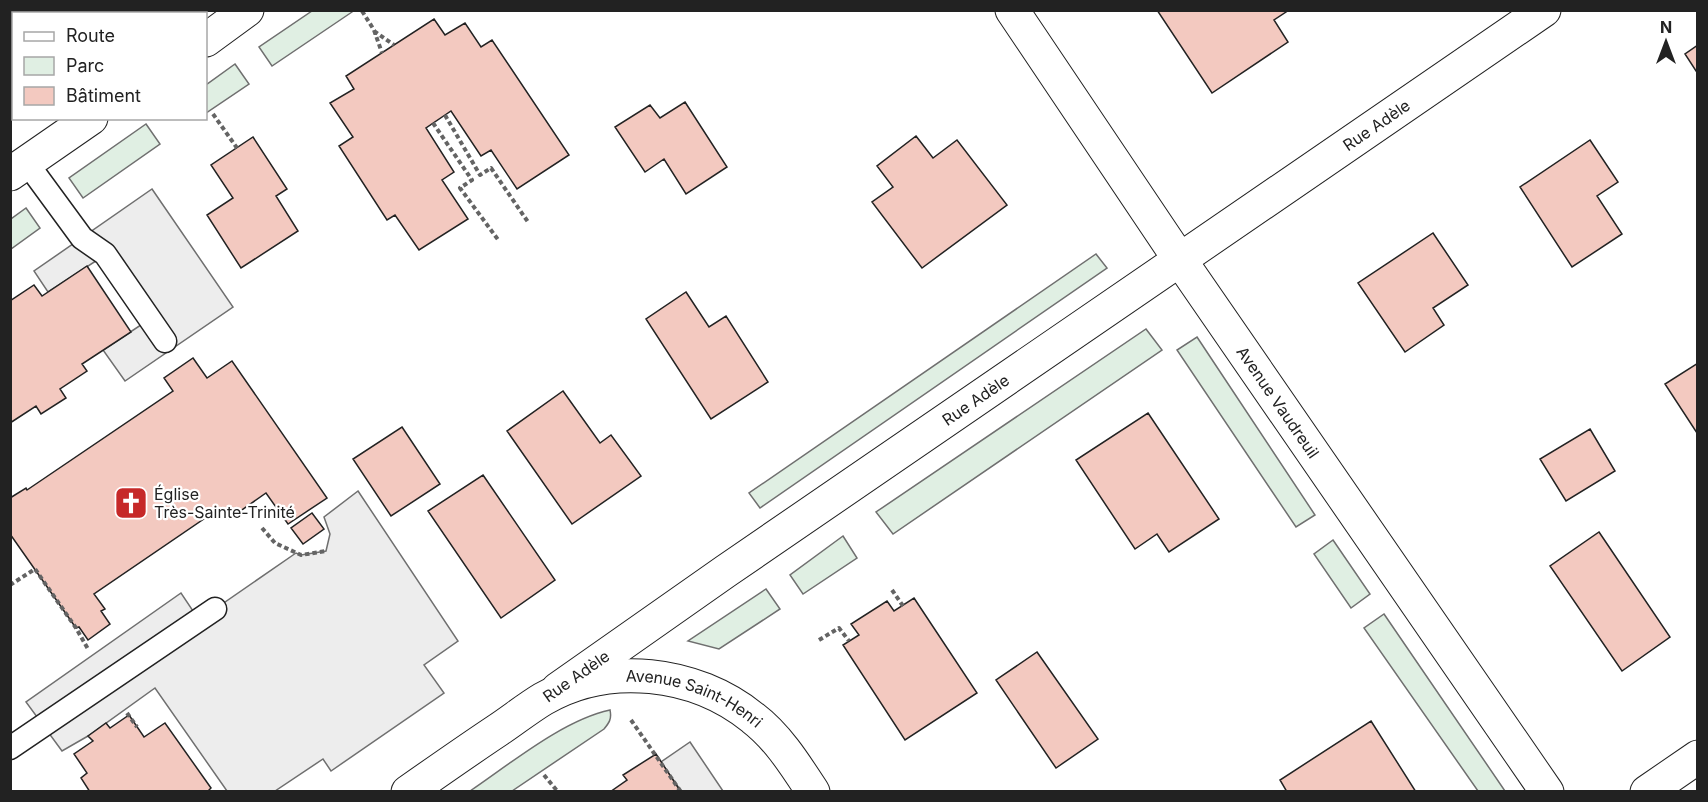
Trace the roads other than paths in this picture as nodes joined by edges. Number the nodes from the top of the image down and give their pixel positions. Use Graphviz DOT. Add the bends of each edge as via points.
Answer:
graph roads {
  1 [pos="247,10"];
  2 [pos="1012,10"];
  3 [pos="1544,10"];
  4 [pos="207,39"];
  5 [pos="88,120"];
  6 [pos="19,168"];
  7 [pos="1180,260"];
  8 [pos="165,341"];
  9 [pos="215,609"];
  10 [pos="544,698"];
  11 [pos="10,748"];
  12 [pos="1698,757"];
  13 [pos="408,792"];
  14 [pos="813,792"];
  15 [pos="1547,792"];
  16 [pos="1647,792"];
  1 -- 4 [label="street"];
  2 -- 7 [label="street, Avenue Vaudreuil"];
  3 -- 7 [label="street, Rue Adèle"];
  5 -- 6 [label="street"];
  6 -- 8 [label="lane" via="82,238 105,255"];
  7 -- 10 [label="street, Rue Adèle"];
  7 -- 15 [label="street, Avenue Vaudreuil"];
  9 -- 11 [label="lane"];
  10 -- 13 [label="street, Rue Adèle"];
  10 -- 14 [label="street, Avenue Saint-Henri" via="608,676 669,679 697,688 725,699 753,718 776,741"];
  12 -- 16 [label="street"];
}
